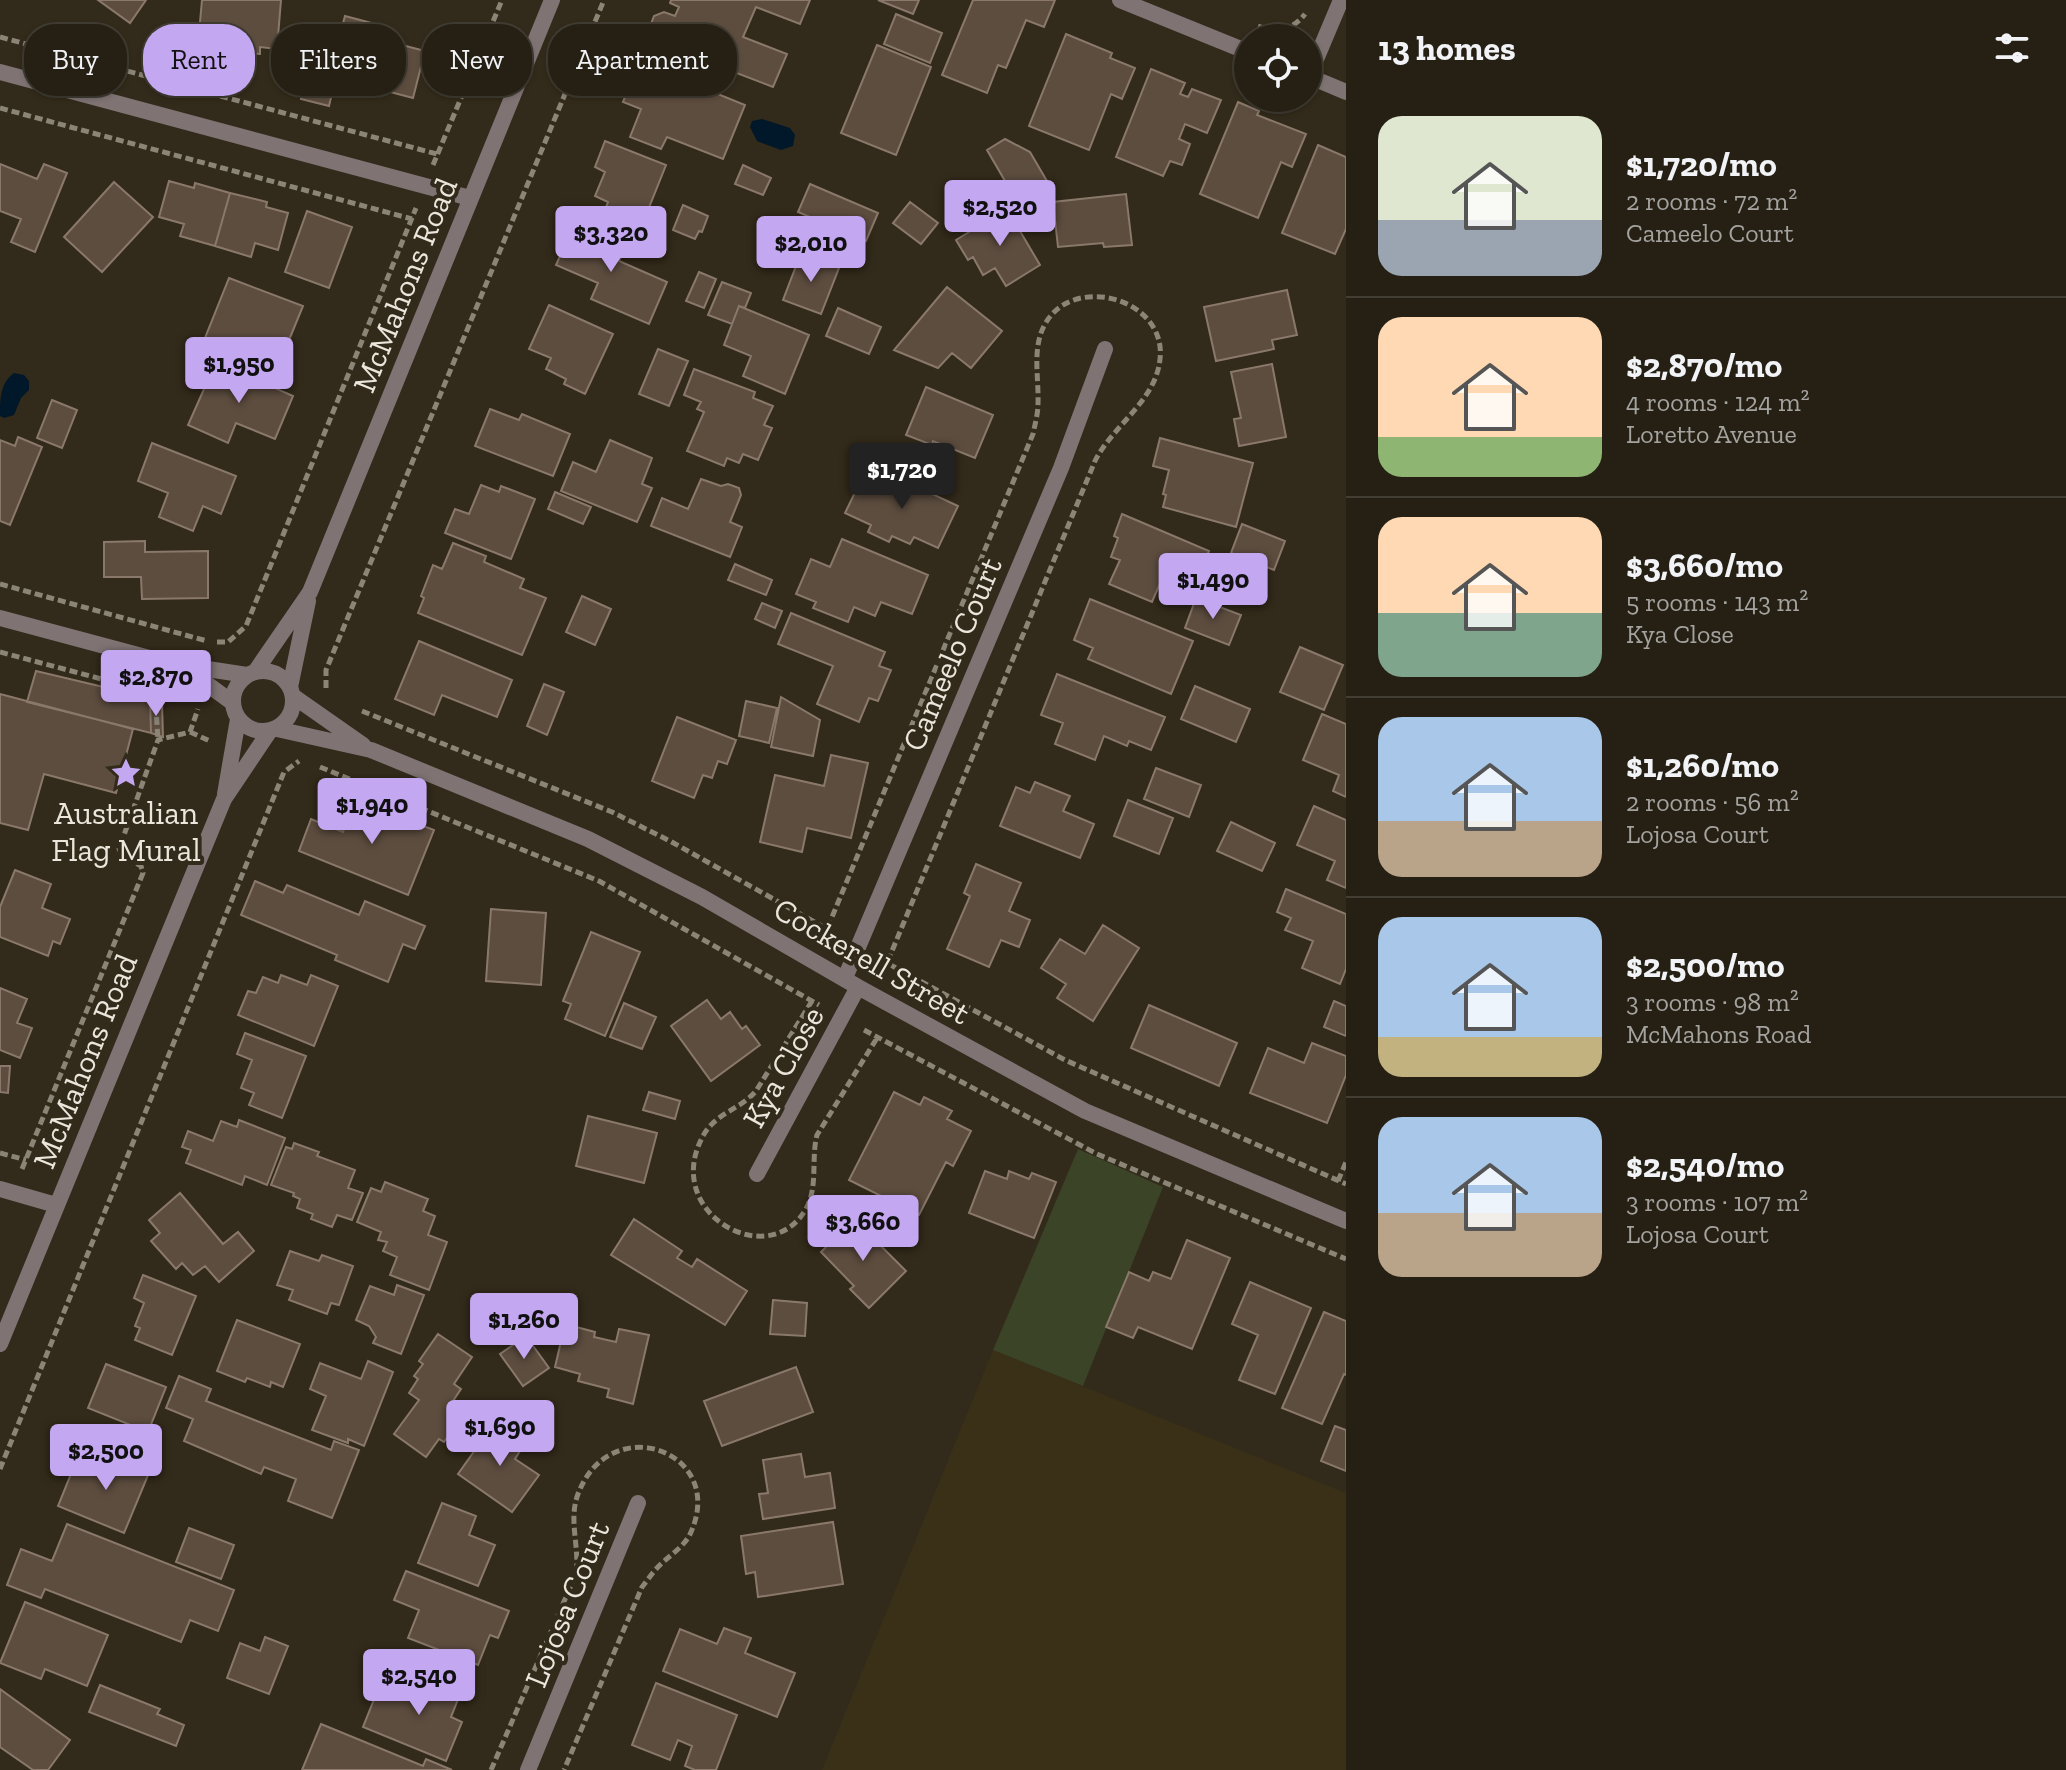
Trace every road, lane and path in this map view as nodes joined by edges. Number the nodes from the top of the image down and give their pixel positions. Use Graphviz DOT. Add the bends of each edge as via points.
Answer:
graph roads {
  1 [pos="502,0"];
  2 [pos="552,0"];
  3 [pos="604,0"];
  4 [pos="1120,0"];
  5 [pos="1310,0"];
  6 [pos="1341,0"];
  7 [pos="1297,24"];
  8 [pos="0,37"];
  9 [pos="1322,45"];
  10 [pos="1234,46"];
  11 [pos="0,72"];
  12 [pos="1322,82"];
  13 [pos="1346,92"];
  14 [pos="0,108"];
  15 [pos="470,198"];
  16 [pos="1105,349"];
  17 [pos="0,584"];
  18 [pos="310,592"];
  19 [pos="0,618"];
  20 [pos="0,652"];
  21 [pos="168,663"];
  22 [pos="251,674"];
  23 [pos="292,691"];
  24 [pos="155,693"];
  25 [pos="327,695"];
  26 [pos="185,701"];
  27 [pos="200,705"];
  28 [pos="353,707"];
  29 [pos="236,711"];
  30 [pos="273,730"];
  31 [pos="158,740"];
  32 [pos="371,750"];
  33 [pos="301,759"];
  34 [pos="315,765"];
  35 [pos="224,799"];
  36 [pos="827,929"];
  37 [pos="835,933"];
  38 [pos="852,983"];
  39 [pos="812,1001"];
  40 [pos="864,1030"];
  41 [pos="0,1153"];
  42 [pos="1346,1162"];
  43 [pos="757,1174"];
  44 [pos="1338,1181"];
  45 [pos="1346,1184"];
  46 [pos="0,1189"];
  47 [pos="56,1205"];
  48 [pos="1346,1221"];
  49 [pos="1346,1259"];
  50 [pos="0,1344"];
  51 [pos="0,1469"];
  52 [pos="638,1503"];
  53 [pos="528,1770"];
  1 -- 8 [label="path" via="437,154"];
  2 -- 15 [label="street, McMahons Road"];
  3 -- 25 [label="path" via="326,670"];
  4 -- 10 [label="street"];
  5 -- 7 [label="path"];
  6 -- 9 [label="street"];
  11 -- 15 [label="street"];
  12 -- 13 [label="street"];
  14 -- 17 [label="path" via="412,219 242,631 228,642 213,642"];
  15 -- 18 [label="street, McMahons Road"];
  16 -- 38 [label="street, Cameelo Court"];
  18 -- 22 [label="street, McMahons Road"];
  18 -- 23 [label="street, McMahons Road"];
  19 -- 21 [label="street"];
  20 -- 24 [label="path"];
  21 -- 22 [label="street"];
  21 -- 29 [label="street" via="207,684"];
  22 -- 23 [label="street" via="275,673"];
  22 -- 29 [label="street" via="238,684"];
  23 -- 30 [label="street" via="291,715"];
  23 -- 32 [label="street, Cockerell Street"];
  24 -- 26 [label="path"];
  24 -- 31 [label="path"];
  27 -- 31 [label="path" via="190,732"];
  28 -- 36 [label="path" via="612,812"];
  29 -- 30 [label="street" via="248,728"];
  29 -- 35 [label="street, McMahons Road"];
  30 -- 32 [label="street, Cockerell Street"];
  30 -- 35 [label="street, McMahons Road"];
  31 -- 41 [label="path" via="119,849 143,873 26,1160"];
  32 -- 38 [label="street, Cockerell Street" via="643,865"];
  33 -- 51 [label="path" via="284,772"];
  34 -- 39 [label="path" via="599,881"];
  35 -- 47 [label="street, McMahons Road"];
  36 -- 37 [label="path"];
  36 -- 44 [label="path" via="1033,434 1043,327 1065,304 1102,297 1124,301 1155,327 1160,342 1156,377 1095,461 887,963 1065,1060"];
  38 -- 43 [label="street, Kya Close"];
  38 -- 48 [label="street, Cockerell Street" via="1085,1111"];
  40 -- 49 [label="path" via="1087,1149"];
  42 -- 44 [label="path"];
  44 -- 45 [label="path"];
  46 -- 47 [label="street"];
  47 -- 50 [label="street, McMahons Road"];
  52 -- 53 [label="street, Lojosa Court"];
}
